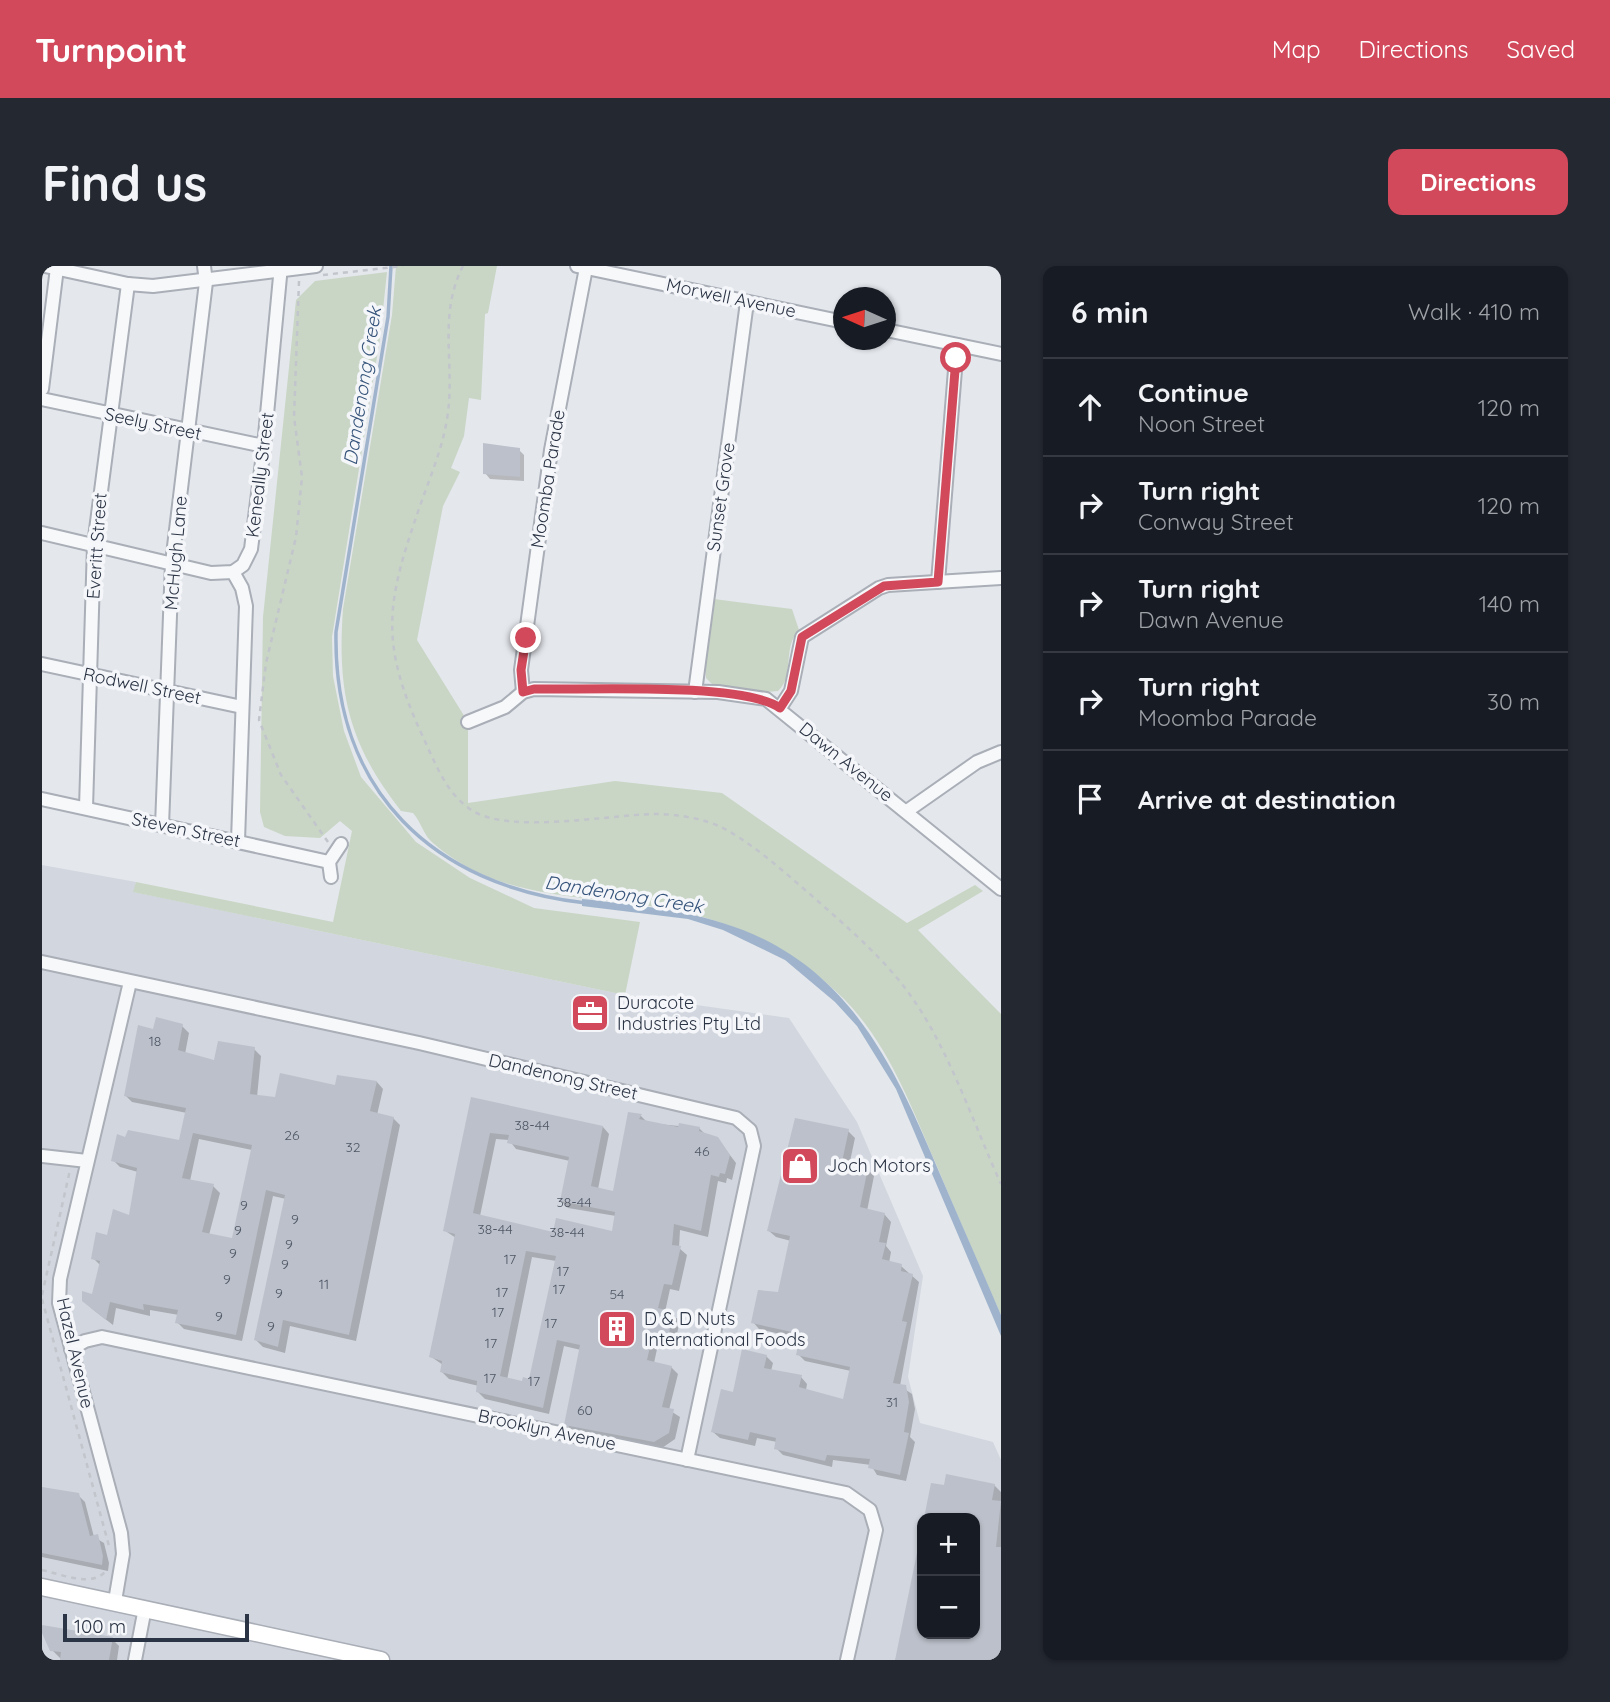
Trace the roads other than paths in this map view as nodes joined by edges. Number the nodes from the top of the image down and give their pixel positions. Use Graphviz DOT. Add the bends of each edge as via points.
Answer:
graph roads {
  1 [pos="204,266"];
  2 [pos="51,267"];
  3 [pos="581,267"];
  4 [pos="281,268"];
  5 [pos="317,271"];
  6 [pos="206,282"];
  7 [pos="128,284"];
  8 [pos="747,302"];
  9 [pos="833,320"];
  10 [pos="896,332"];
  11 [pos="957,345"];
  12 [pos="1001,354"];
  13 [pos="42,389"];
  14 [pos="42,399"];
  15 [pos="111,415"];
  16 [pos="188,432"];
  17 [pos="264,446"];
  18 [pos="42,533"];
  19 [pos="94,545"];
  20 [pos="172,563"];
  21 [pos="233,572"];
  22 [pos="1001,578"];
  23 [pos="938,582"];
  24 [pos="42,664"];
  25 [pos="91,674"];
  26 [pos="168,691"];
  27 [pos="523,692"];
  28 [pos="695,692"];
  29 [pos="242,707"];
  30 [pos="780,708"];
  31 [pos="468,722"];
  32 [pos="1001,752"];
  33 [pos="42,799"];
  34 [pos="86,808"];
  35 [pos="906,811"];
  36 [pos="162,826"];
  37 [pos="238,842"];
  38 [pos="331,877"];
  39 [pos="1001,889"];
  40 [pos="42,962"];
  41 [pos="130,982"];
  42 [pos="42,1156"];
  43 [pos="87,1161"];
  44 [pos="71,1349"];
  45 [pos="687,1460"];
  46 [pos="42,1587"];
  47 [pos="116,1601"];
  48 [pos="145,1608"];
  49 [pos="135,1660"];
  50 [pos="381,1660"];
  51 [pos="847,1660"];
  1 -- 6 [label="street, McHugh Lane"];
  2 -- 7 [label="street"];
  2 -- 13 [label="street"];
  3 -- 8 [label="street, Morwell Avenue"];
  3 -- 27 [label="street, Moomba Parade" via="551,450 521,670"];
  4 -- 5 [label="street"];
  4 -- 6 [label="street"];
  4 -- 17 [label="street, Keneally Street"];
  6 -- 7 [label="street"];
  6 -- 16 [label="street, McHugh Lane"];
  7 -- 15 [label="street, Everitt Street"];
  8 -- 9 [label="street, Morwell Avenue"];
  8 -- 28 [label="street, Sunset Grove"];
  10 -- 11 [label="street"];
  11 -- 12 [label="street"];
  11 -- 23 [label="street"];
  14 -- 15 [label="street, Seely Street"];
  15 -- 16 [label="street, Seely Street"];
  15 -- 19 [label="street, Everitt Street"];
  16 -- 17 [label="street, Seely Street"];
  16 -- 20 [label="street, McHugh Lane"];
  17 -- 21 [label="street, Keneally Street" via="251,549 243,565"];
  18 -- 19 [label="street"];
  19 -- 20 [label="street"];
  19 -- 25 [label="street, Everitt Street"];
  20 -- 21 [label="street" via="211,573"];
  20 -- 26 [label="street, McHugh Lane"];
  21 -- 29 [label="street" via="246,606"];
  22 -- 23 [label="street"];
  23 -- 30 [label="street" via="884,586 802,637 791,691"];
  24 -- 25 [label="street, Rodwell Street"];
  25 -- 26 [label="street, Rodwell Street"];
  25 -- 34 [label="street, Everitt Street"];
  26 -- 29 [label="street, Rodwell Street"];
  26 -- 36 [label="street, McHugh Lane"];
  27 -- 28 [label="street, Dawn Avenue"];
  27 -- 31 [label="street, Dawn Avenue" via="505,707"];
  28 -- 30 [label="street, Dawn Avenue" via="760,698"];
  29 -- 37 [label="street"];
  30 -- 35 [label="street, Dawn Avenue"];
  32 -- 35 [label="street" via="977,762"];
  33 -- 34 [label="street, Steven Street"];
  34 -- 36 [label="street, Steven Street"];
  35 -- 39 [label="street, Dawn Avenue"];
  36 -- 37 [label="street, Steven Street"];
  37 -- 38 [label="street, Steven Street" via="336,853"];
  40 -- 41 [label="street, Dandenong Street"];
  41 -- 43 [label="street, Hazel Avenue"];
  41 -- 45 [label="street, Dandenong Street" via="419,1043 736,1118 750,1130 754,1146"];
  42 -- 43 [label="street"];
  43 -- 44 [label="street, Hazel Avenue" via="61,1279 59,1303"];
  44 -- 45 [label="street, Brooklyn Avenue" via="102,1337"];
  44 -- 47 [label="street, Hazel Avenue" via="121,1533 124,1554"];
  45 -- 51 [label="street, Brooklyn Avenue" via="846,1493 870,1510 876,1530"];
  46 -- 47 [label="street"];
  47 -- 48 [label="street"];
  48 -- 49 [label="street"];
  48 -- 50 [label="street"];
}
